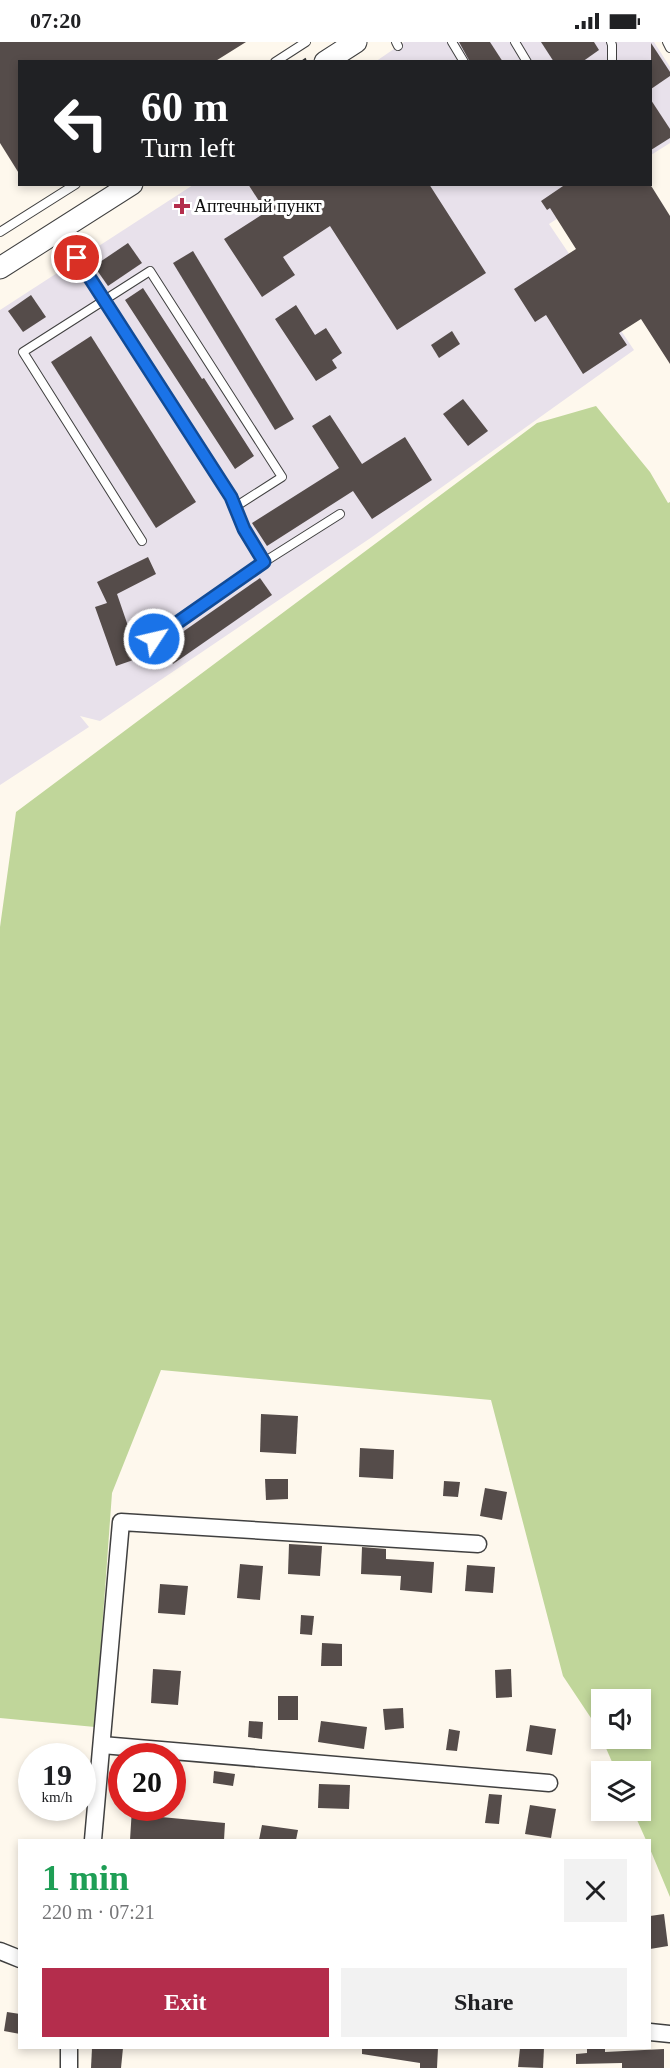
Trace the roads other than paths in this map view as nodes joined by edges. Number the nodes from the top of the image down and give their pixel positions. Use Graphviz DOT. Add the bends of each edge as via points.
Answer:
graph roads {
  1 [pos="306,42"];
  2 [pos="356,42"];
  3 [pos="452,42"];
  4 [pos="515,42"];
  5 [pos="611,42"];
  6 [pos="667,42"];
  7 [pos="670,48"];
  8 [pos="278,60"];
  9 [pos="328,60"];
  10 [pos="463,60"];
  11 [pos="526,60"];
  12 [pos="612,60"];
  13 [pos="73,186"];
  14 [pos="129,186"];
  15 [pos="60,231"];
  16 [pos="0,232"];
  17 [pos="0,268"];
  18 [pos="104,300"];
  19 [pos="235,507"];
  20 [pos="340,514"];
  21 [pos="142,541"];
  22 [pos="264,562"];
  23 [pos="154,639"];
  24 [pos="478,1544"];
  25 [pos="102,1745"];
  26 [pos="549,1783"];
  27 [pos="93,1839"];
  28 [pos="0,1952"];
  29 [pos="18,1958"];
  30 [pos="651,2032"];
  31 [pos="670,2034"];
  32 [pos="69,2049"];
  33 [pos="69,2068"];
  1 -- 8 [label="lane"];
  2 -- 9 [label="street"];
  3 -- 10 [label="lane"];
  4 -- 11 [label="lane"];
  5 -- 12 [label="lane"];
  6 -- 7 [label="lane"];
  13 -- 16 [label="lane"];
  14 -- 15 [label="street"];
  15 -- 17 [label="street"];
  15 -- 18 [label="lane"];
  18 -- 19 [label="lane"];
  18 -- 19 [label="lane" via="150,271 282,477"];
  18 -- 21 [label="lane" via="23,352"];
  19 -- 22 [label="lane"];
  20 -- 22 [label="lane"];
  22 -- 23 [label="lane"];
  24 -- 25 [label="street" via="121,1522"];
  25 -- 26 [label="street"];
  25 -- 27 [label="street"];
  28 -- 29 [label="street"];
  30 -- 31 [label="street"];
  32 -- 33 [label="street"];
}
